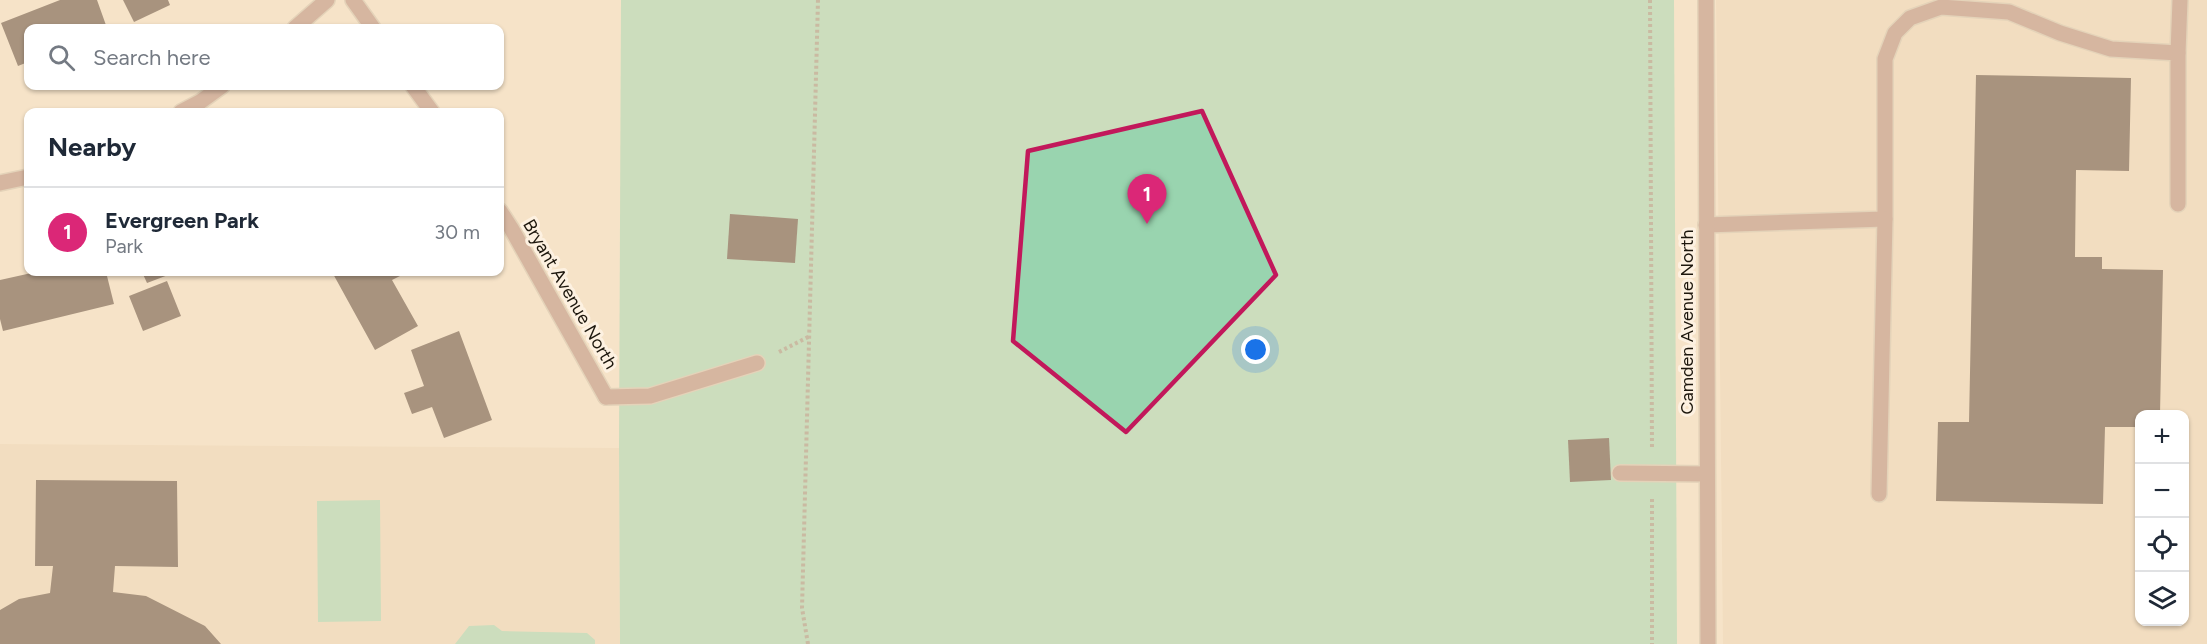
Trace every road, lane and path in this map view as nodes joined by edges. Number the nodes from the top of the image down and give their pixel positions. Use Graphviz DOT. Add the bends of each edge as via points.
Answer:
graph roads {
  1 [pos="327,0"];
  2 [pos="353,0"];
  3 [pos="818,0"];
  4 [pos="1650,0"];
  5 [pos="1706,0"];
  6 [pos="2180,0"];
  7 [pos="300,24"];
  8 [pos="371,24"];
  9 [pos="2178,53"];
  10 [pos="216,90"];
  11 [pos="416,90"];
  12 [pos="189,108"];
  13 [pos="429,108"];
  14 [pos="24,178"];
  15 [pos="0,183"];
  16 [pos="2178,204"];
  17 [pos="504,217"];
  18 [pos="1885,219"];
  19 [pos="1706,225"];
  20 [pos="810,336"];
  21 [pos="758,363"];
  22 [pos="1652,472"];
  23 [pos="1620,473"];
  24 [pos="1707,474"];
  25 [pos="1879,494"];
  26 [pos="808,644"];
  27 [pos="1652,644"];
  28 [pos="1708,644"];
  1 -- 7 [label="street"];
  2 -- 8 [label="street"];
  3 -- 20 [label="path"];
  4 -- 22 [label="path"];
  5 -- 19 [label="street, Camden Avenue North"];
  6 -- 9 [label="street"];
  9 -- 16 [label="street"];
  9 -- 18 [label="street" via="2111,49 2009,12 1941,7 1910,18 1895,33 1885,59"];
  10 -- 12 [label="street"];
  11 -- 13 [label="street"];
  14 -- 15 [label="street"];
  17 -- 21 [label="street, Bryant Avenue North" via="606,397 650,396"];
  18 -- 19 [label="street"];
  18 -- 25 [label="street"];
  19 -- 24 [label="street, Camden Avenue North"];
  20 -- 21 [label="path"];
  20 -- 26 [label="path" via="802,608"];
  22 -- 23 [label="street"];
  22 -- 24 [label="street"];
  22 -- 27 [label="path"];
  24 -- 28 [label="street, Camden Avenue North"];
}
